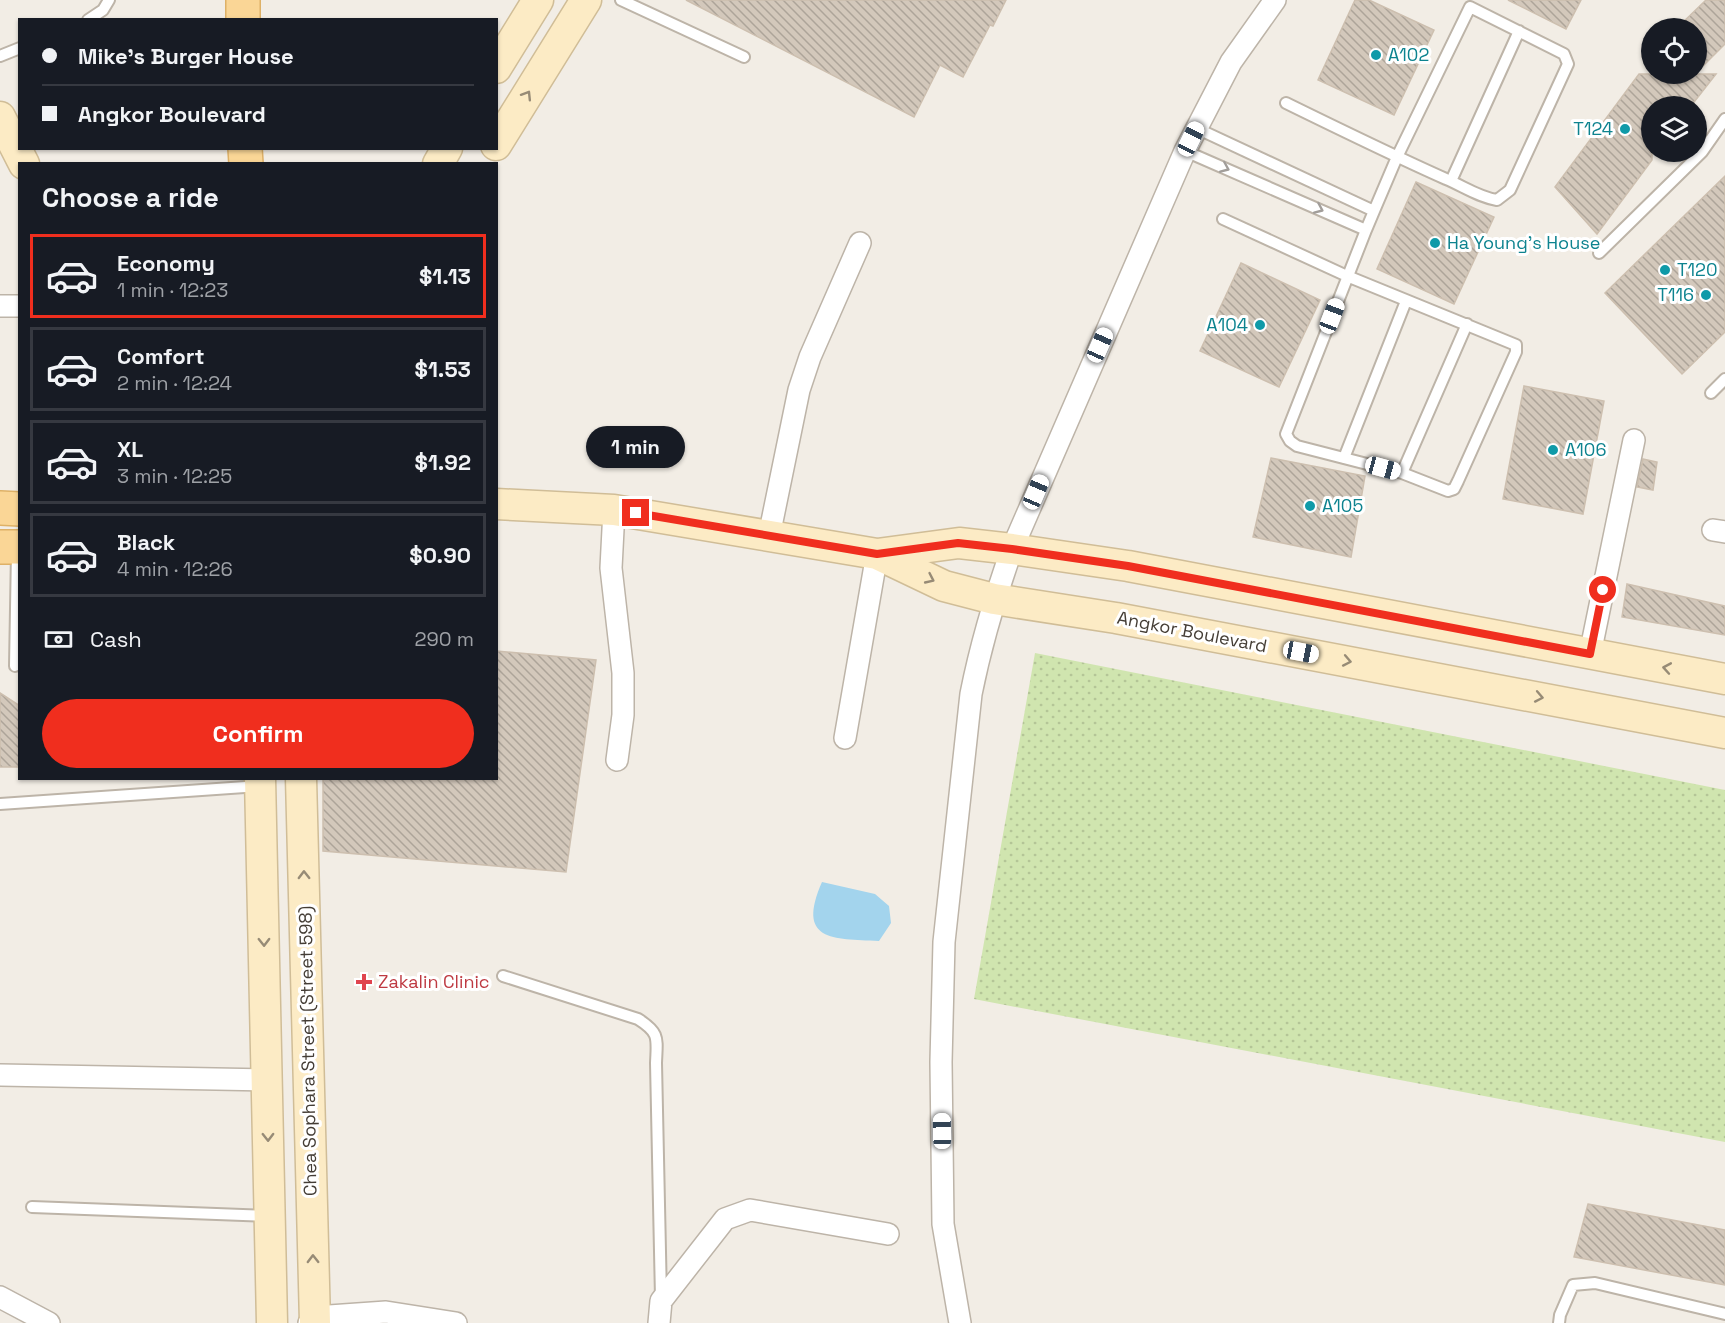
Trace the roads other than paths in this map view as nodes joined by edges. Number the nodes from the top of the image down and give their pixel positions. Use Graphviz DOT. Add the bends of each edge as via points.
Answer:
graph roads {
  1 [pos="109,0"];
  2 [pos="243,0"];
  3 [pos="538,0"];
  4 [pos="586,0"];
  5 [pos="621,0"];
  6 [pos="1275,0"];
  7 [pos="91,18"];
  8 [pos="243,18"];
  9 [pos="1519,31"];
  10 [pos="18,49"];
  11 [pos="0,56"];
  12 [pos="744,57"];
  13 [pos="498,65"];
  14 [pos="1286,103"];
  15 [pos="1725,119"];
  16 [pos="3,128"];
  17 [pos="1196,128"];
  18 [pos="498,142"];
  19 [pos="1185,151"];
  20 [pos="1397,157"];
  21 [pos="23,162"];
  22 [pos="1451,181"];
  23 [pos="1374,211"];
  24 [pos="1223,219"];
  25 [pos="1366,230"];
  26 [pos="860,243"];
  27 [pos="1599,253"];
  28 [pos="1347,276"];
  29 [pos="1407,301"];
  30 [pos="0,306"];
  31 [pos="18,306"];
  32 [pos="1467,324"];
  33 [pos="1725,379"];
  34 [pos="1711,393"];
  35 [pos="1634,440"];
  36 [pos="1344,458"];
  37 [pos="1402,473"];
  38 [pos="498,504"];
  39 [pos="0,508"];
  40 [pos="18,509"];
  41 [pos="614,510"];
  42 [pos="769,536"];
  43 [pos="12,547"];
  44 [pos="1012,549"];
  45 [pos="877,554"];
  46 [pos="994,599"];
  47 [pos="1590,654"];
  48 [pos="15,666"];
  49 [pos="1725,679"];
  50 [pos="1725,733"];
  51 [pos="845,738"];
  52 [pos="617,760"];
  53 [pos="301,780"];
  54 [pos="260,782"];
  55 [pos="0,804"];
  56 [pos="503,976"];
  57 [pos="0,1076"];
  58 [pos="267,1080"];
  59 [pos="32,1207"];
  60 [pos="270,1216"];
  61 [pos="888,1234"];
  62 [pos="0,1297"];
  63 [pos="661,1301"];
  64 [pos="1725,1314"];
  65 [pos="313,1321"];
  66 [pos="49,1323"];
  67 [pos="272,1323"];
  68 [pos="456,1323"];
  69 [pos="659,1323"];
  70 [pos="960,1323"];
  71 [pos="1559,1323"];
  1 -- 7 [label="lane"];
  2 -- 8 [label="main road"];
  3 -- 13 [label="main road"];
  18 -- 4 [label="main road, one-way"];
  5 -- 12 [label="lane"];
  6 -- 17 [label="street" via="1231,62"];
  9 -- 20 [label="lane" via="1470,7"];
  9 -- 22 [label="lane"];
  9 -- 22 [label="lane" via="1564,54 1568,64 1510,190 1497,200 1483,198"];
  10 -- 11 [label="lane"];
  14 -- 20 [label="lane"];
  15 -- 27 [label="lane" via="1702,152"];
  16 -- 21 [label="main road"];
  17 -- 19 [label="street"];
  17 -- 23 [label="lane"];
  19 -- 25 [label="lane, one-way"];
  19 -- 44 [label="street"];
  20 -- 22 [label="lane"];
  20 -- 23 [label="lane"];
  23 -- 25 [label="lane"];
  24 -- 28 [label="lane"];
  25 -- 28 [label="lane"];
  26 -- 42 [label="street" via="799,390"];
  28 -- 29 [label="lane"];
  28 -- 36 [label="lane" via="1286,434 1297,446"];
  29 -- 32 [label="lane"];
  29 -- 36 [label="lane"];
  30 -- 31 [label="street"];
  32 -- 37 [label="lane"];
  32 -- 37 [label="lane" via="1516,345 1516,352 1454,489 1448,491"];
  33 -- 34 [label="lane"];
  35 -- 47 [label="street"];
  36 -- 37 [label="lane"];
  38 -- 41 [label="main road, Angkor Boulevard"];
  39 -- 40 [label="main road"];
  41 -- 42 [label="main road, Angkor Boulevard"];
  41 -- 52 [label="street" via="611,568 623,673"];
  42 -- 45 [label="main road, Angkor Boulevard"];
  43 -- 48 [label="lane"];
  44 -- 45 [label="main road, Angkor Boulevard" via="958,543"];
  44 -- 46 [label="street"];
  44 -- 47 [label="main road, Angkor Boulevard" via="1128,566"];
  45 -- 46 [label="main road, Angkor Boulevard, one-way" via="944,586"];
  45 -- 51 [label="street"];
  46 -- 50 [label="main road, Angkor Boulevard, one-way" via="1116,618"];
  46 -- 70 [label="street" via="971,694 944,942 943,1224"];
  49 -- 47 [label="main road, Angkor Boulevard, one-way"];
  65 -- 53 [label="main road, Chea Sophara Street (Street 598), one-way"];
  54 -- 55 [label="lane"];
  54 -- 58 [label="main road, one-way"];
  56 -- 63 [label="lane" via="638,1019 652,1028 657,1038"];
  57 -- 58 [label="street"];
  58 -- 60 [label="main road, one-way"];
  59 -- 60 [label="lane"];
  60 -- 67 [label="main road"];
  61 -- 63 [label="street" via="750,1210 725,1219"];
  62 -- 66 [label="street"];
  63 -- 69 [label="street"];
  64 -- 71 [label="lane" via="1595,1283 1573,1285"];
  65 -- 68 [label="street" via="386,1312"];
}
